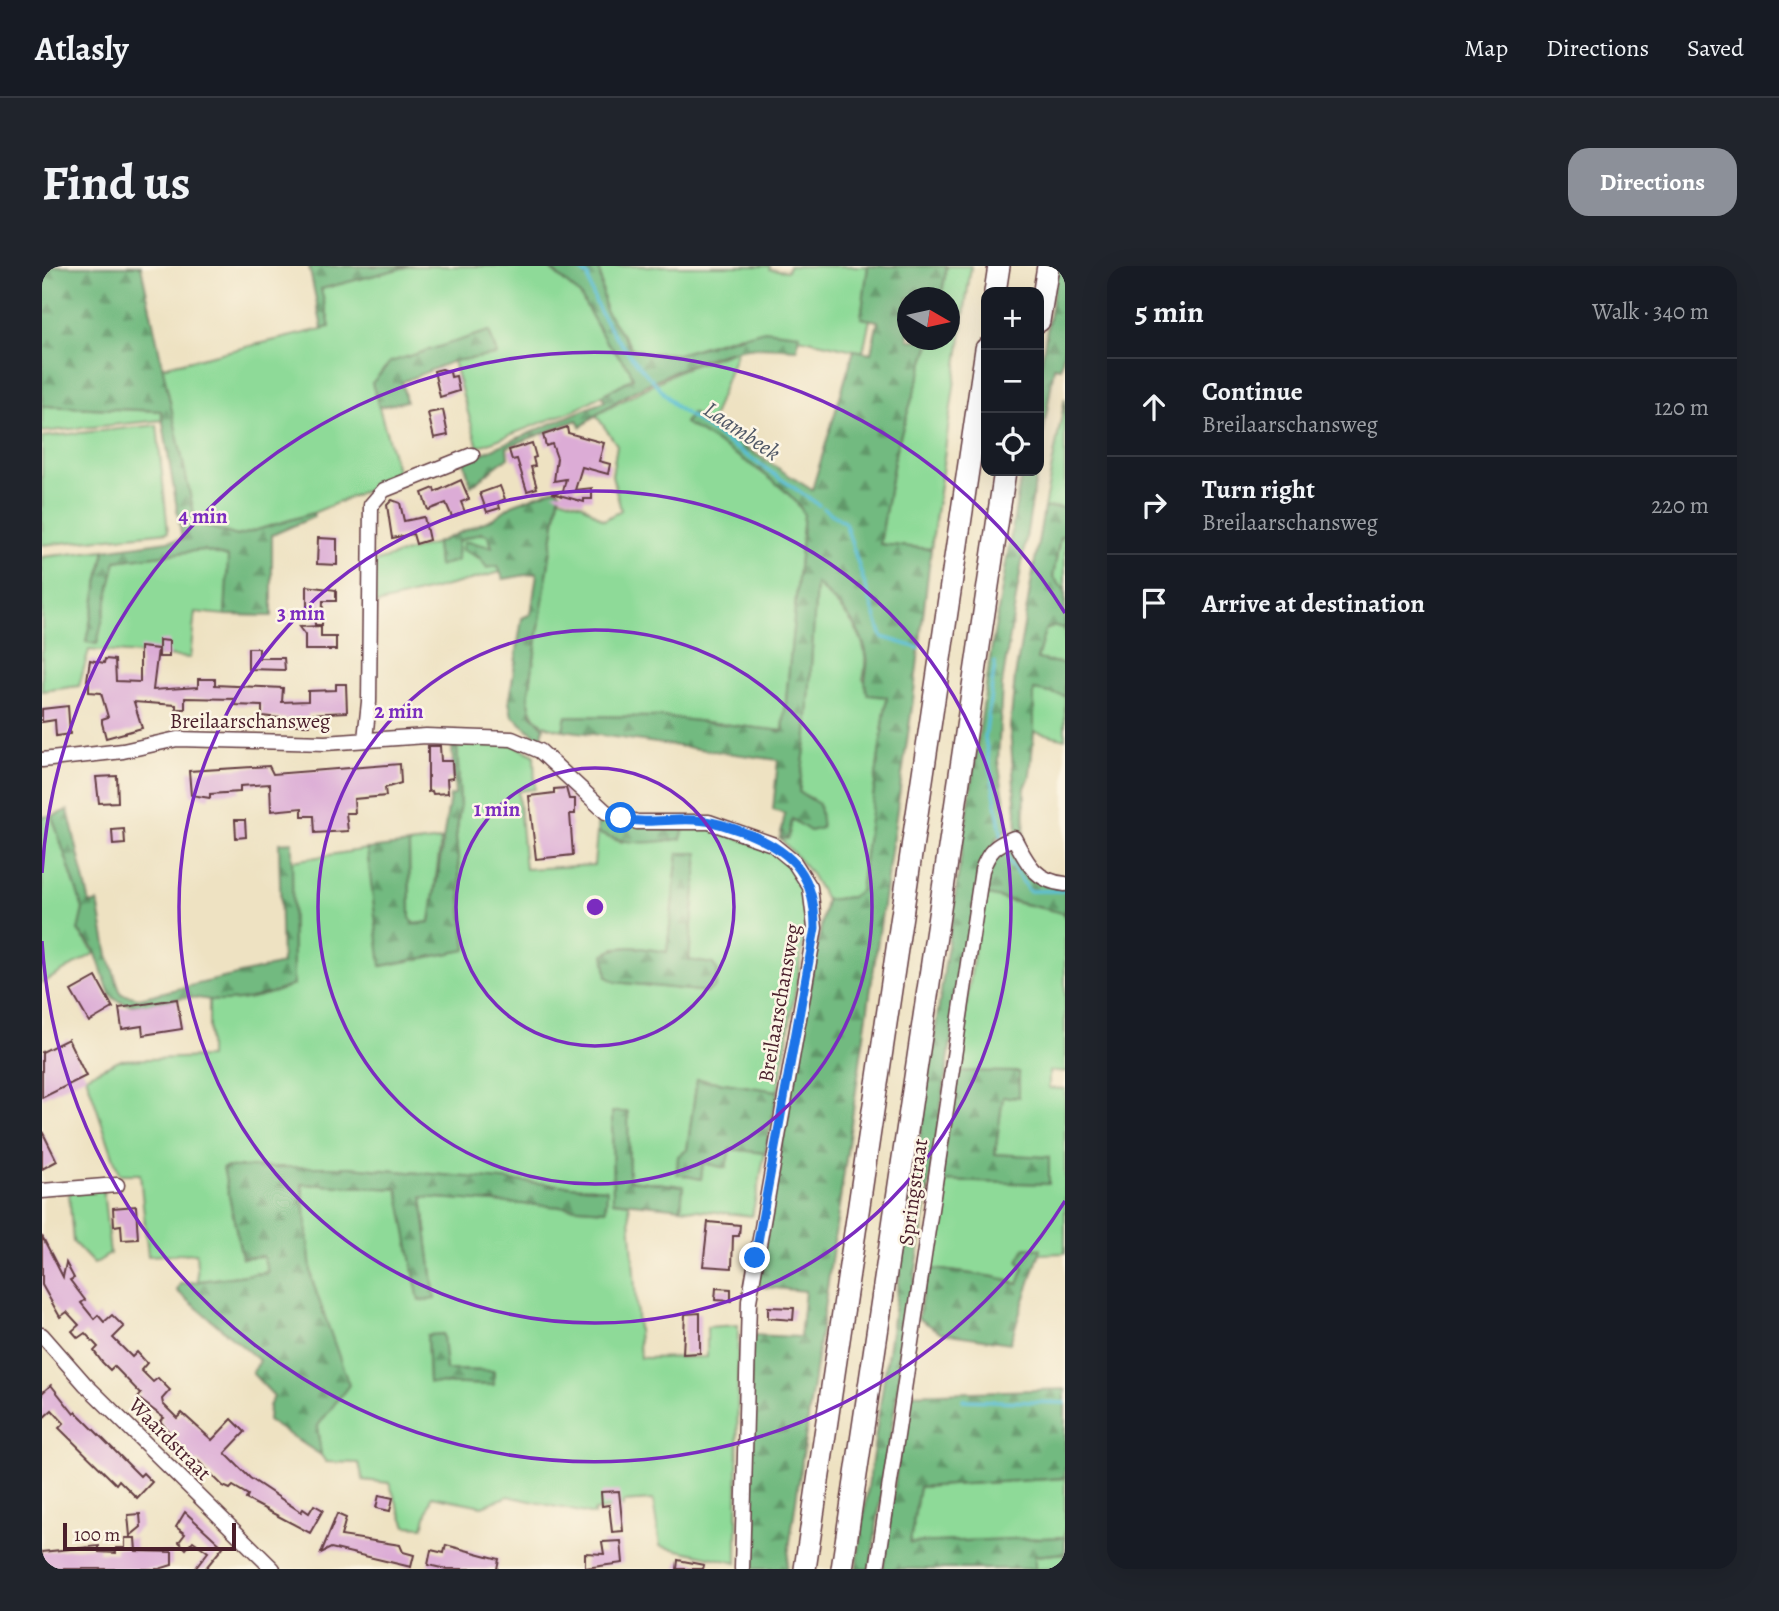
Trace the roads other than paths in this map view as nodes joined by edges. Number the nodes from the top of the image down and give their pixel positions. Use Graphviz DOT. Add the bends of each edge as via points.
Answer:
graph roads {
  1 [pos="999,266"];
  2 [pos="1036,266"];
  3 [pos="1048,266"];
  4 [pos="996,287"];
  5 [pos="1033,287"];
  6 [pos="1044,290"];
  7 [pos="986,350"];
  8 [pos="472,455"];
  9 [pos="1004,476"];
  10 [pos="365,739"];
  11 [pos="42,760"];
  12 [pos="1065,884"];
  13 [pos="117,1185"];
  14 [pos="42,1191"];
  15 [pos="42,1335"];
  16 [pos="269,1568"];
  17 [pos="742,1569"];
  18 [pos="805,1569"];
  19 [pos="842,1569"];
  20 [pos="877,1569"];
  1 -- 4 [label="highway"];
  2 -- 5 [label="highway"];
  3 -- 6 [label="highway"];
  7 -- 18 [label="highway"];
  8 -- 10 [label="street" via="384,490 371,505"];
  9 -- 19 [label="highway"];
  10 -- 11 [label="street, Breilaarschansweg" via="325,743 177,739 123,751"];
  10 -- 17 [label="street, Breilaarschansweg" via="465,735 527,743 606,812 637,822 694,820 730,827 782,850 810,887 815,928 749,1301"];
  12 -- 20 [label="street, Springstraat" via="1038,877 1014,838 990,850 982,870"];
  13 -- 14 [label="street"];
  15 -- 16 [label="street, Waardstraat"];
}
